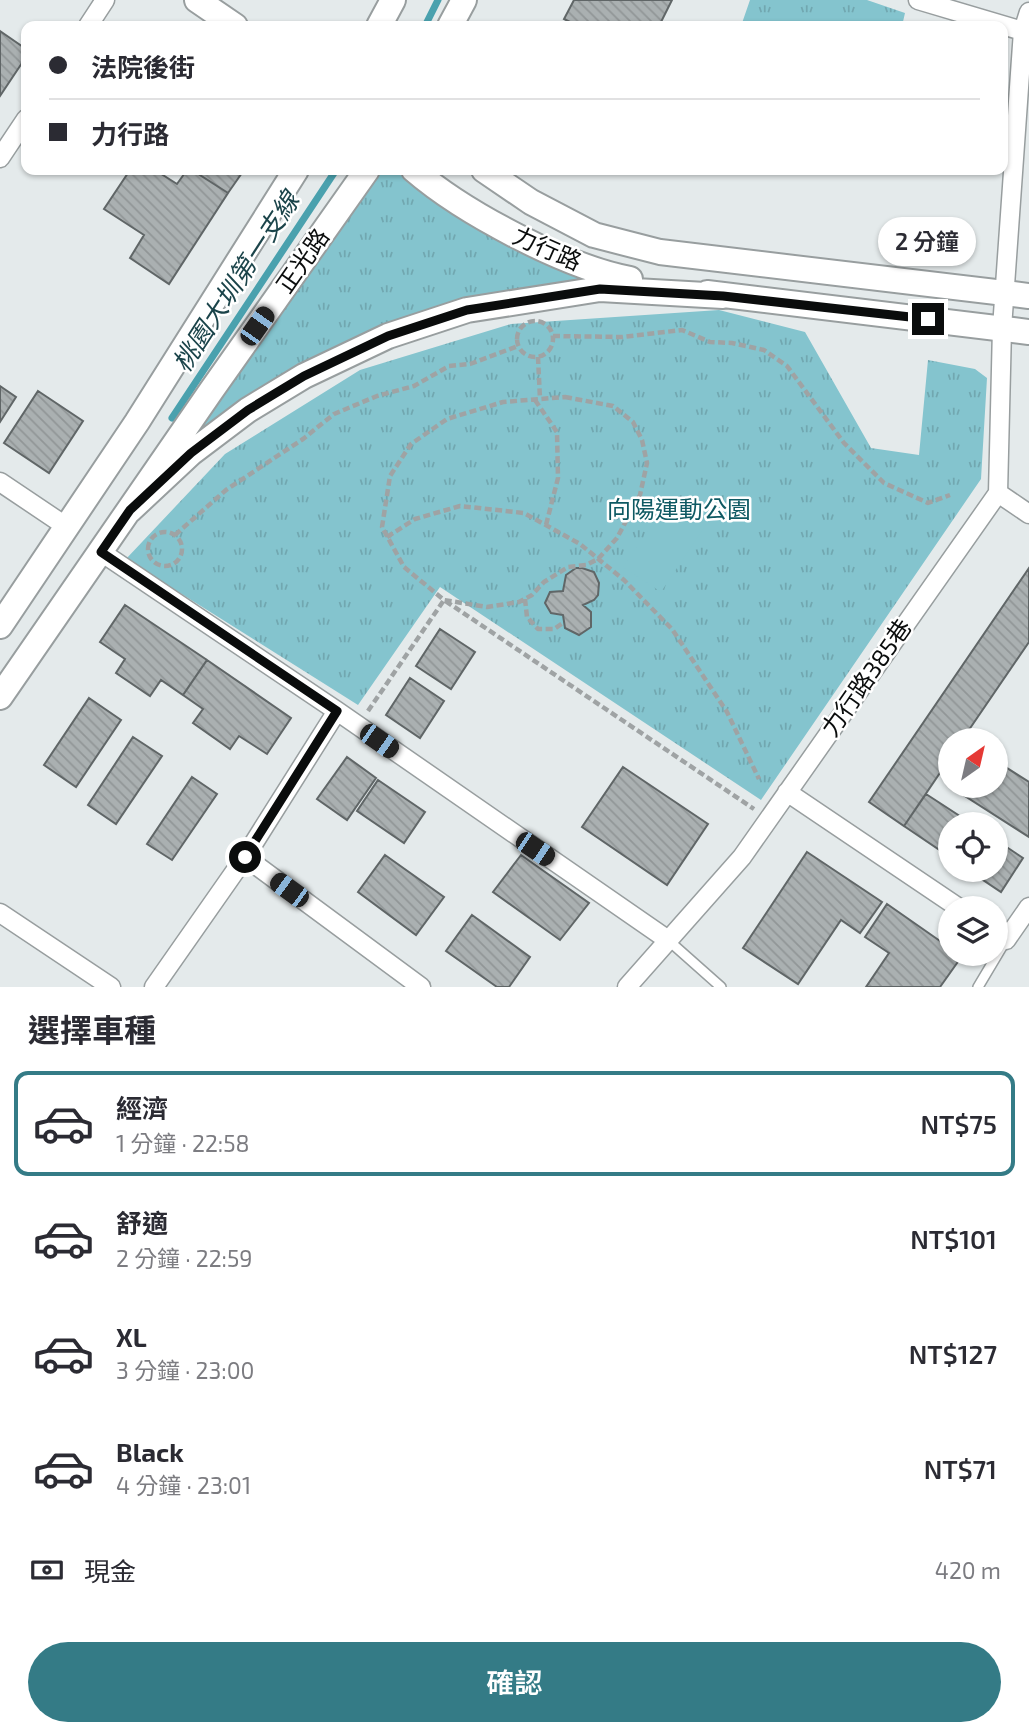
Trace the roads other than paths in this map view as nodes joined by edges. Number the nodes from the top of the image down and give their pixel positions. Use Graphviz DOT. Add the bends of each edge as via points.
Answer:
graph roads {
  1 [pos="105,0"];
  2 [pos="197,0"];
  3 [pos="393,0"];
  4 [pos="464,0"];
  5 [pos="918,0"];
  6 [pos="1029,12"];
  7 [pos="91,21"];
  8 [pos="228,21"];
  9 [pos="382,21"];
  10 [pos="453,21"];
  11 [pos="989,21"];
  12 [pos="1008,27"];
  13 [pos="1026,32"];
  14 [pos="21,126"];
  15 [pos="0,158"];
  16 [pos="293,175"];
  17 [pos="363,175"];
  18 [pos="421,175"];
  19 [pos="491,175"];
  20 [pos="1017,294"];
  21 [pos="723,296"];
  22 [pos="1002,328"];
  23 [pos="1029,332"];
  24 [pos="0,482"];
  25 [pos="998,493"];
  26 [pos="130,510"];
  27 [pos="1029,514"];
  28 [pos="67,527"];
  29 [pos="101,552"];
  30 [pos="0,626"];
  31 [pos="0,697"];
  32 [pos="337,711"];
  33 [pos="787,792"];
  34 [pos="245,857"];
  35 [pos="941,896"];
  36 [pos="1029,907"];
  37 [pos="0,913"];
  38 [pos="1008,929"];
  39 [pos="668,940"];
  40 [pos="987,966"];
  41 [pos="111,987"];
  42 [pos="154,987"];
  43 [pos="421,987"];
  44 [pos="627,987"];
  45 [pos="720,987"];
  46 [pos="978,987"];
  1 -- 7 [label="street"];
  2 -- 8 [label="street"];
  3 -- 9 [label="street"];
  4 -- 10 [label="street"];
  5 -- 11 [label="street"];
  6 -- 13 [label="street"];
  12 -- 13 [label="street"];
  13 -- 20 [label="street"];
  14 -- 15 [label="street"];
  16 -- 28 [label="street"];
  17 -- 26 [label="street, 正光路"];
  18 -- 21 [label="street, 力行路" via="500,228 601,273"];
  19 -- 20 [label="street, 力行路" via="594,235 660,251"];
  20 -- 22 [label="street"];
  21 -- 22 [label="street, 力行路"];
  21 -- 26 [label="street" via="600,289 467,310 388,336 304,376 248,410 191,453"];
  22 -- 23 [label="street, 力行路"];
  22 -- 25 [label="street"];
  24 -- 28 [label="street"];
  25 -- 27 [label="street"];
  25 -- 33 [label="street, 力行路385巷"];
  26 -- 29 [label="street, 正光路"];
  28 -- 30 [label="street"];
  29 -- 31 [label="street, 正光路"];
  29 -- 32 [label="street"];
  32 -- 34 [label="street"];
  32 -- 39 [label="street"];
  33 -- 35 [label="street"];
  33 -- 39 [label="street, 力行路385巷" via="742,857"];
  34 -- 42 [label="street"];
  34 -- 43 [label="street"];
  36 -- 38 [label="street"];
  37 -- 41 [label="street"];
  39 -- 44 [label="street, 力行路385巷"];
  39 -- 45 [label="lane"];
  40 -- 46 [label="lane"];
}
